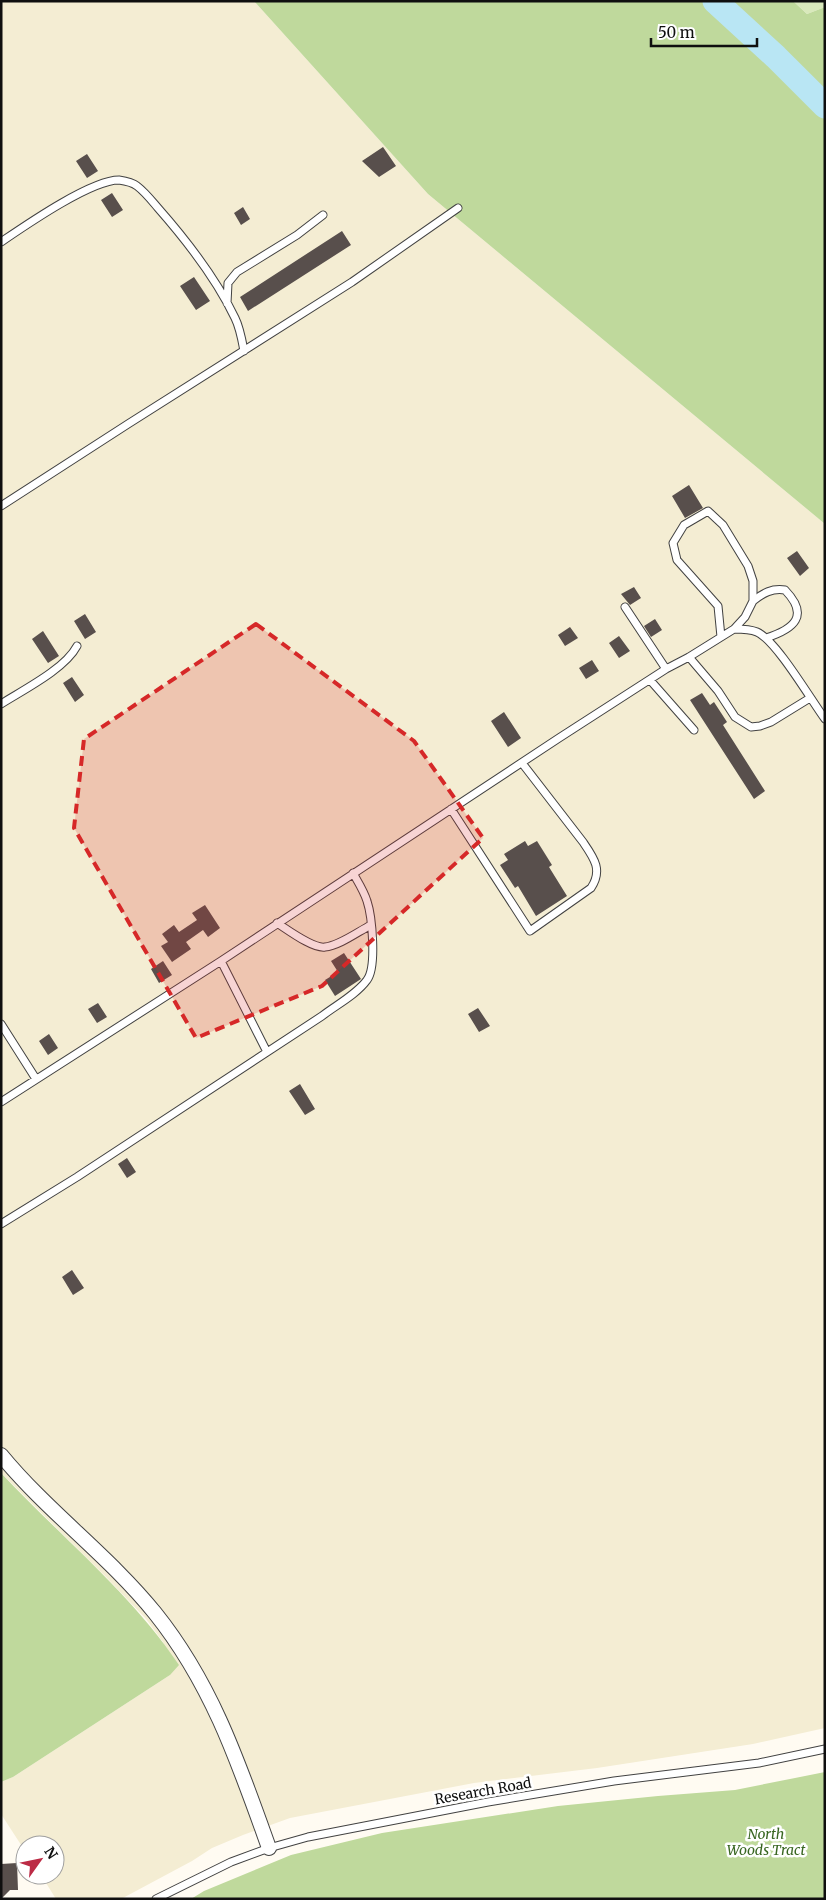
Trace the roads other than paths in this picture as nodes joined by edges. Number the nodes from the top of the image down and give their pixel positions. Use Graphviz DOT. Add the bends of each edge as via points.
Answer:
graph roads {
  1 [pos="458,208"];
  2 [pos="323,215"];
  3 [pos="1,242"];
  4 [pos="227,304"];
  5 [pos="244,351"];
  6 [pos="1,506"];
  7 [pos="753,601"];
  8 [pos="624,607"];
  9 [pos="734,629"];
  10 [pos="721,637"];
  11 [pos="766,638"];
  12 [pos="77,646"];
  13 [pos="689,657"];
  14 [pos="666,670"];
  15 [pos="650,680"];
  16 [pos="810,698"];
  17 [pos="1,704"];
  18 [pos="825,719"];
  19 [pos="694,730"];
  20 [pos="522,763"];
  21 [pos="451,809"];
  22 [pos="353,873"];
  23 [pos="277,923"];
  24 [pos="371,925"];
  25 [pos="221,961"];
  26 [pos="1,1024"];
  27 [pos="267,1052"];
  28 [pos="36,1079"];
  29 [pos="1,1102"];
  30 [pos="1,1224"];
  31 [pos="1,1455"];
  32 [pos="825,1749"];
  33 [pos="269,1848"];
  34 [pos="156,1899"];
  1 -- 5 [label="lane" via="352,282"];
  2 -- 4 [label="lane" via="231,277"];
  3 -- 4 [label="lane" via="98,185 127,181 137,186 168,219"];
  4 -- 5 [label="lane" via="236,320"];
  5 -- 6 [label="lane"];
  7 -- 9 [label="lane"];
  7 -- 10 [label="lane" via="753,580 748,566 723,525 708,511 684,525 673,544 677,560 718,606"];
  7 -- 11 [label="lane" via="764,593 779,589 785,590 796,604 796,620 791,626"];
  8 -- 14 [label="lane"];
  9 -- 10 [label="lane"];
  9 -- 11 [label="lane" via="758,632"];
  10 -- 13 [label="lane"];
  11 -- 16 [label="lane" via="790,666"];
  12 -- 17 [label="lane" via="72,656"];
  13 -- 14 [label="lane"];
  13 -- 16 [label="lane" via="735,717 750,727 771,722"];
  14 -- 15 [label="lane"];
  15 -- 19 [label="lane"];
  15 -- 20 [label="lane"];
  16 -- 18 [label="lane"];
  20 -- 21 [label="lane"];
  20 -- 21 [label="lane" via="583,842 597,870 597,879 591,888 530,931"];
  21 -- 22 [label="lane"];
  22 -- 23 [label="lane"];
  22 -- 24 [label="lane" via="367,899"];
  23 -- 24 [label="lane" via="325,948"];
  23 -- 25 [label="lane"];
  24 -- 27 [label="lane" via="372,968 368,979 322,1016"];
  25 -- 27 [label="lane"];
  25 -- 28 [label="lane"];
  26 -- 28 [label="lane"];
  27 -- 30 [label="lane"];
  28 -- 29 [label="lane"];
  31 -- 33 [label="street" via="114,1568 172,1634 230,1739"];
  32 -- 33 [label="lane, Research Road" via="759,1763 614,1781 488,1802 363,1825"];
  33 -- 34 [label="lane, Research Road"];
}
